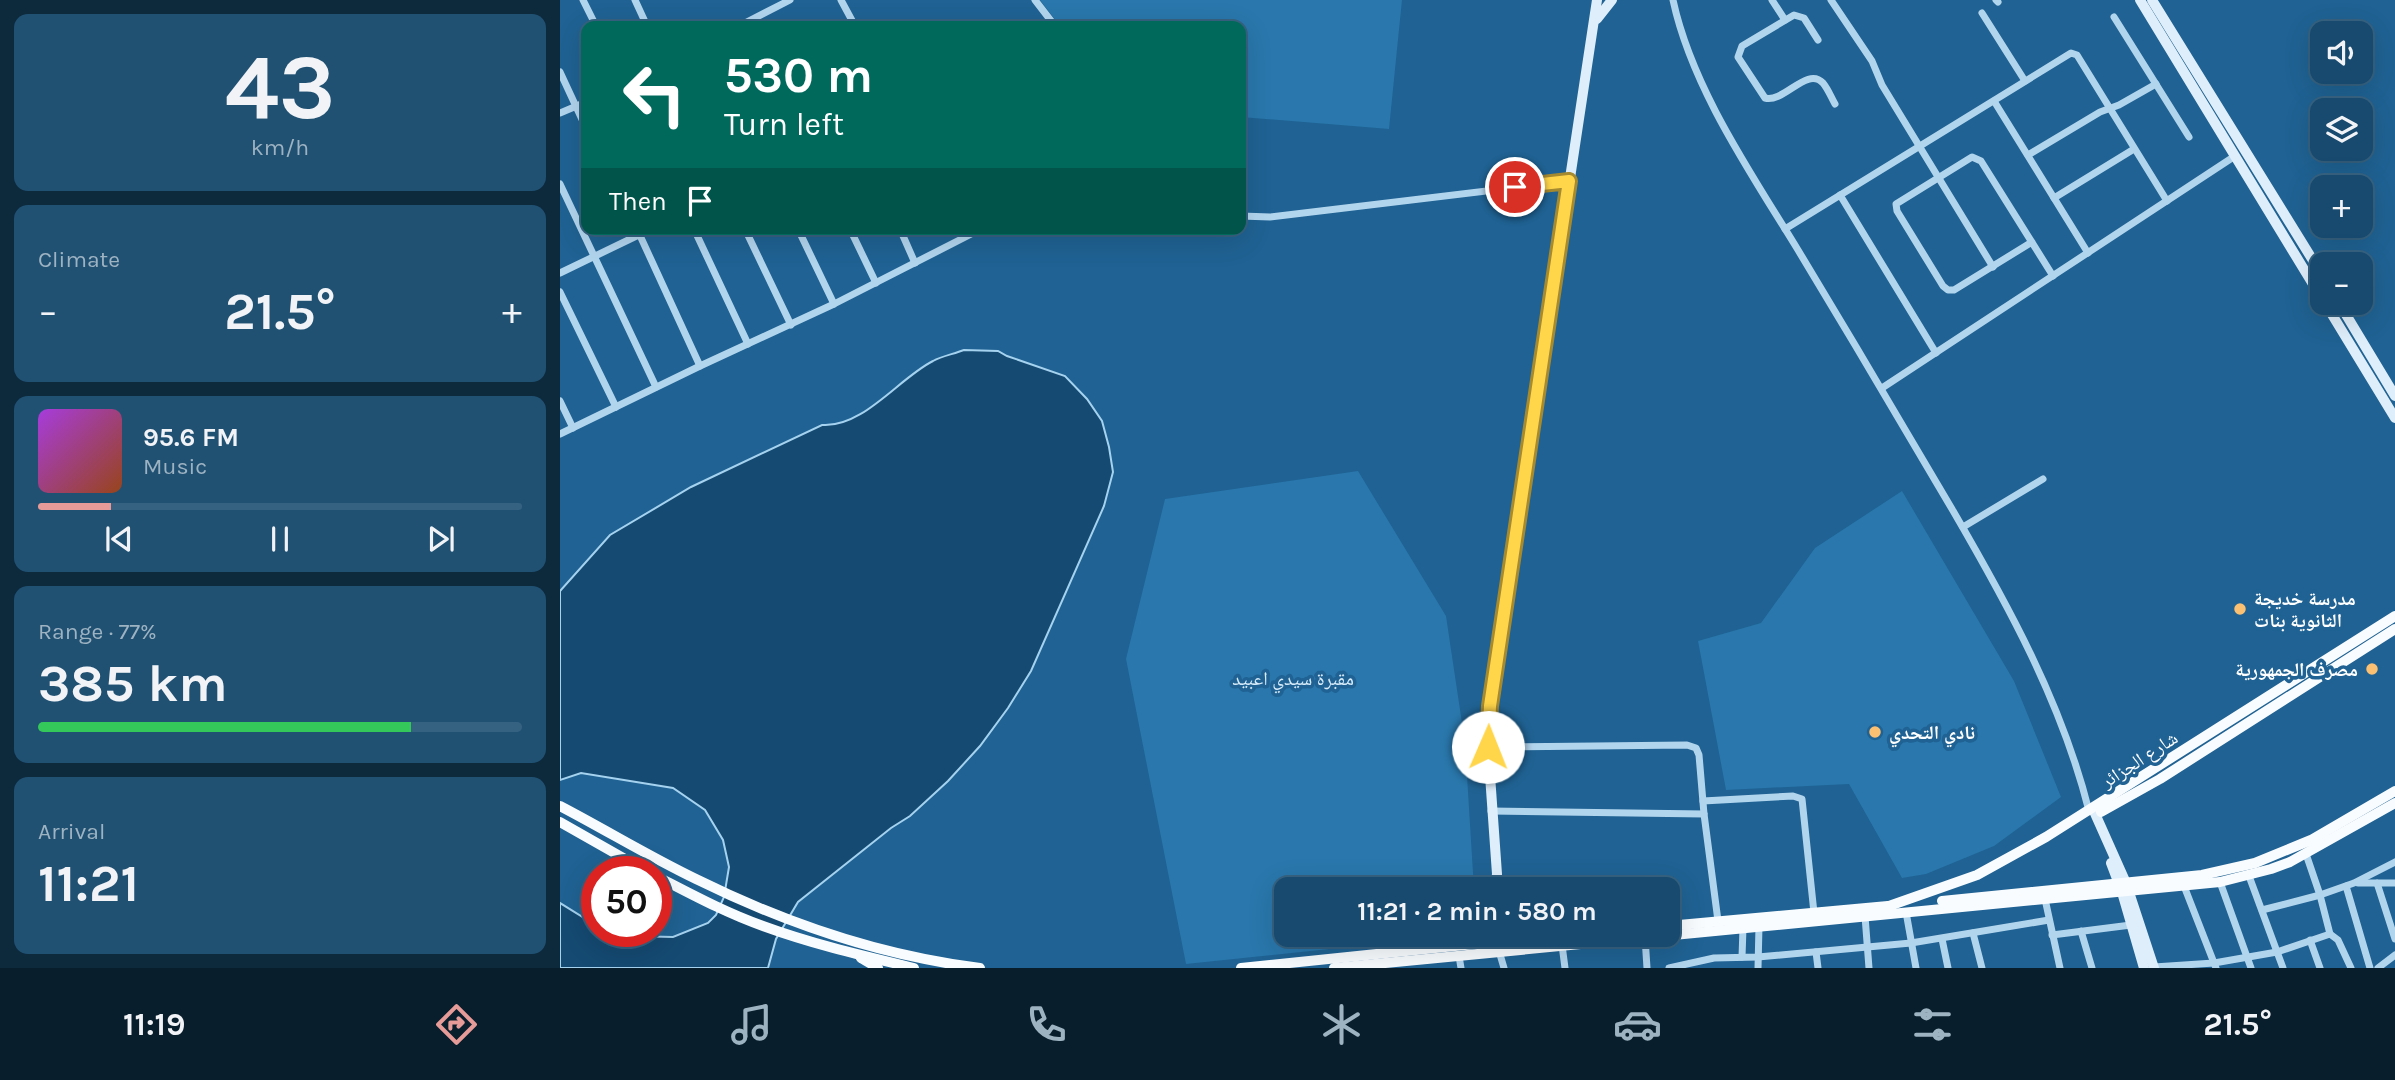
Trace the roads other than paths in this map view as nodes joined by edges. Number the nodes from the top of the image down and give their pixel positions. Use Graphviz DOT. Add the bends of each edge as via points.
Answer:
graph roads {
  1 [pos="583,0"];
  2 [pos="635,0"];
  3 [pos="790,0"];
  4 [pos="841,0"];
  5 [pos="1035,0"];
  6 [pos="1597,0"];
  7 [pos="1612,0"];
  8 [pos="1673,0"];
  9 [pos="1772,0"];
  10 [pos="1831,0"];
  11 [pos="2140,0"];
  12 [pos="2152,0"];
  13 [pos="1982,13"];
  14 [pos="2114,17"];
  15 [pos="1785,20"];
  16 [pos="594,21"];
  17 [pos="645,21"];
  18 [pos="748,21"];
  19 [pos="852,21"];
  20 [pos="1051,21"];
  21 [pos="1594,26"];
  22 [pos="1818,40"];
  23 [pos="560,72"];
  24 [pos="2025,81"];
  25 [pos="2156,84"];
  26 [pos="1994,101"];
  27 [pos="581,104"];
  28 [pos="1835,104"];
  29 [pos="575,107"];
  30 [pos="2109,109"];
  31 [pos="560,113"];
  32 [pos="581,118"];
  33 [pos="2189,137"];
  34 [pos="1919,146"];
  35 [pos="2134,149"];
  36 [pos="2028,155"];
  37 [pos="2235,156"];
  38 [pos="1938,178"];
  39 [pos="1569,181"];
  40 [pos="560,184"];
  41 [pos="1840,195"];
  42 [pos="2054,198"];
  43 [pos="2167,201"];
  44 [pos="1246,216"];
  45 [pos="581,226"];
  46 [pos="1785,229"];
  47 [pos="586,235"];
  48 [pos="633,235"];
  49 [pos="639,235"];
  50 [pos="697,235"];
  51 [pos="748,235"];
  52 [pos="801,235"];
  53 [pos="853,235"];
  54 [pos="903,235"];
  55 [pos="960,235"];
  56 [pos="2032,242"];
  57 [pos="2088,253"];
  58 [pos="596,256"];
  59 [pos="2310,256"];
  60 [pos="915,263"];
  61 [pos="1993,267"];
  62 [pos="560,273"];
  63 [pos="2053,276"];
  64 [pos="2310,280"];
  65 [pos="876,283"];
  66 [pos="560,292"];
  67 [pos="834,304"];
  68 [pos="2332,315"];
  69 [pos="2346,315"];
  70 [pos="791,325"];
  71 [pos="748,344"];
  72 [pos="1936,353"];
  73 [pos="700,366"];
  74 [pos="656,387"];
  75 [pos="1882,388"];
  76 [pos="2395,396"];
  77 [pos="560,401"];
  78 [pos="616,407"];
  79 [pos="2395,418"];
  80 [pos="573,428"];
  81 [pos="560,434"];
  82 [pos="2043,479"];
  83 [pos="1963,527"];
  84 [pos="2395,616"];
  85 [pos="2395,629"];
  86 [pos="1488,747"];
  87 [pos="2395,791"];
  88 [pos="1703,801"];
  89 [pos="2395,803"];
  90 [pos="560,806"];
  91 [pos="1491,811"];
  92 [pos="2091,811"];
  93 [pos="1704,814"];
  94 [pos="560,822"];
  95 [pos="2306,854"];
  96 [pos="620,856"];
  97 [pos="2395,862"];
  98 [pos="1497,874"];
  99 [pos="2249,876"];
  100 [pos="1497,877"];
  101 [pos="1498,877"];
  102 [pos="2220,882"];
  103 [pos="2377,883"];
  104 [pos="2395,883"];
  105 [pos="672,884"];
  106 [pos="2350,884"];
  107 [pos="2184,886"];
  108 [pos="2124,888"];
  109 [pos="2320,895"];
  110 [pos="2045,899"];
  111 [pos="1919,904"];
  112 [pos="1897,910"];
  113 [pos="2262,910"];
  114 [pos="1814,913"];
  115 [pos="1866,916"];
  116 [pos="2049,920"];
  117 [pos="1718,921"];
  118 [pos="1680,925"];
  119 [pos="2131,925"];
  120 [pos="1759,926"];
  121 [pos="1743,928"];
  122 [pos="2081,930"];
  123 [pos="1973,933"];
  124 [pos="1680,934"];
  125 [pos="2330,934"];
  126 [pos="2052,935"];
  127 [pos="1942,939"];
  128 [pos="2395,939"];
  129 [pos="2310,940"];
  130 [pos="1911,943"];
  131 [pos="1450,947"];
  132 [pos="1523,947"];
  133 [pos="1562,947"];
  134 [pos="1645,947"];
  135 [pos="1867,947"];
  136 [pos="1503,948"];
  137 [pos="846,950"];
  138 [pos="1816,952"];
  139 [pos="2277,952"];
  140 [pos="2395,955"];
  141 [pos="1742,957"];
  142 [pos="1758,957"];
  143 [pos="2247,958"];
  144 [pos="1460,962"];
  145 [pos="1403,965"];
  146 [pos="1696,965"];
  147 [pos="2215,965"];
  148 [pos="952,966"];
  149 [pos="2191,966"];
  150 [pos="878,968"];
  151 [pos="914,968"];
  152 [pos="973,968"];
  153 [pos="1241,968"];
  154 [pos="1334,968"];
  155 [pos="1565,968"];
  156 [pos="1647,968"];
  157 [pos="1669,968"];
  158 [pos="1758,968"];
  159 [pos="1818,968"];
  160 [pos="1869,968"];
  161 [pos="1916,968"];
  162 [pos="1948,968"];
  163 [pos="1982,968"];
  164 [pos="2060,968"];
  165 [pos="2091,968"];
  166 [pos="2150,968"];
  167 [pos="2251,968"];
  168 [pos="2283,968"];
  169 [pos="2320,968"];
  170 [pos="2351,968"];
  171 [pos="2370,968"];
  172 [pos="2378,968"];
  1 -- 16 [label="street"];
  2 -- 17 [label="street"];
  3 -- 18 [label="street"];
  4 -- 19 [label="street"];
  5 -- 20 [label="street"];
  6 -- 21 [label="main road"];
  7 -- 21 [label="main road"];
  8 -- 46 [label="street" via="1704,87"];
  9 -- 15 [label="street"];
  10 -- 34 [label="street" via="1872,61"];
  11 -- 37 [label="main road"];
  12 -- 59 [label="main road"];
  13 -- 24 [label="street"];
  14 -- 25 [label="street"];
  15 -- 22 [label="street" via="1802,16"];
  15 -- 28 [label="street" via="1742,46 1739,60 1765,98 1775,98 1812,78 1822,83"];
  21 -- 39 [label="main road"];
  23 -- 29 [label="street"];
  24 -- 26 [label="street"];
  24 -- 30 [label="street" via="2073,53"];
  25 -- 30 [label="street"];
  25 -- 33 [label="street"];
  26 -- 34 [label="street"];
  26 -- 36 [label="street"];
  27 -- 29 [label="street"];
  29 -- 31 [label="street"];
  29 -- 32 [label="street"];
  30 -- 35 [label="street"];
  30 -- 36 [label="street"];
  34 -- 38 [label="street"];
  34 -- 41 [label="street"];
  35 -- 42 [label="street"];
  35 -- 43 [label="street"];
  36 -- 42 [label="street"];
  37 -- 43 [label="street"];
  37 -- 64 [label="main road"];
  38 -- 56 [label="street" via="1972,158 1979,159"];
  38 -- 61 [label="street"];
  38 -- 61 [label="street" via="1896,206 1944,288 1951,291"];
  39 -- 44 [label="street"];
  39 -- 86 [label="main road" via="1490,706"];
  40 -- 45 [label="street"];
  41 -- 46 [label="street"];
  41 -- 72 [label="street"];
  42 -- 57 [label="street"];
  43 -- 57 [label="street"];
  46 -- 75 [label="street"];
  47 -- 58 [label="street"];
  48 -- 58 [label="street"];
  49 -- 73 [label="street"];
  50 -- 71 [label="street"];
  51 -- 70 [label="street"];
  52 -- 67 [label="street"];
  53 -- 65 [label="street"];
  54 -- 60 [label="street"];
  55 -- 60 [label="street"];
  56 -- 61 [label="street"];
  56 -- 63 [label="street"];
  57 -- 63 [label="street"];
  58 -- 62 [label="street"];
  58 -- 74 [label="street"];
  60 -- 65 [label="street"];
  63 -- 72 [label="street"];
  65 -- 67 [label="street"];
  66 -- 78 [label="street"];
  67 -- 70 [label="street"];
  68 -- 79 [label="main road"];
  69 -- 76 [label="main road"];
  70 -- 71 [label="street"];
  71 -- 73 [label="street"];
  72 -- 75 [label="street"];
  73 -- 74 [label="street"];
  74 -- 78 [label="street"];
  75 -- 83 [label="street"];
  77 -- 80 [label="street"];
  78 -- 80 [label="street"];
  80 -- 81 [label="street"];
  82 -- 83 [label="street"];
  83 -- 92 [label="street" via="2030,650"];
  84 -- 92 [label="main road, شارع الجزائر"];
  85 -- 92 [label="main road, شارع الجزائر" via="2182,765"];
  86 -- 88 [label="street" via="1692,747 1699,755"];
  86 -- 91 [label="main road"];
  87 -- 108 [label="main road" via="2312,840 2264,861"];
  88 -- 93 [label="street"];
  88 -- 114 [label="street" via="1801,799"];
  89 -- 95 [label="main road"];
  90 -- 148 [label="main road" via="696,879 800,924"];
  91 -- 93 [label="street"];
  91 -- 98 [label="main road"];
  92 -- 108 [label="main road"];
  92 -- 111 [label="main road, شارع الجزائر" via="1983,878"];
  92 -- 112 [label="main road, شارع الجزائر" via="1993,867"];
  93 -- 117 [label="street"];
  94 -- 96 [label="main road"];
  95 -- 99 [label="main road"];
  95 -- 109 [label="street"];
  97 -- 106 [label="street"];
  98 -- 100 [label="main road"];
  98 -- 101 [label="main road"];
  99 -- 102 [label="main road"];
  99 -- 113 [label="street"];
  102 -- 107 [label="main road"];
  102 -- 143 [label="street"];
  103 -- 104 [label="street"];
  103 -- 106 [label="street"];
  103 -- 128 [label="street"];
  105 -- 137 [label="main road" via="762,926"];
  106 -- 109 [label="street"];
  106 -- 171 [label="street"];
  107 -- 108 [label="main road"];
  107 -- 147 [label="street"];
  108 -- 110 [label="main road"];
  108 -- 111 [label="main road"];
  108 -- 119 [label="main road"];
  108 -- 166 [label="main road"];
  109 -- 113 [label="street"];
  109 -- 125 [label="street"];
  110 -- 112 [label="main road"];
  110 -- 116 [label="street"];
  111 -- 112 [label="main road"];
  112 -- 114 [label="main road"];
  112 -- 115 [label="main road"];
  112 -- 130 [label="street"];
  113 -- 139 [label="street"];
  114 -- 117 [label="main road"];
  115 -- 120 [label="main road"];
  115 -- 135 [label="street"];
  116 -- 123 [label="street"];
  116 -- 126 [label="street"];
  117 -- 118 [label="main road"];
  119 -- 122 [label="street"];
  119 -- 166 [label="main road"];
  120 -- 121 [label="main road"];
  120 -- 142 [label="street"];
  121 -- 124 [label="main road"];
  121 -- 141 [label="street"];
  122 -- 126 [label="street"];
  122 -- 165 [label="street"];
  123 -- 127 [label="street"];
  123 -- 163 [label="street"];
  125 -- 129 [label="street"];
  125 -- 170 [label="street" via="2339,940"];
  126 -- 164 [label="street"];
  127 -- 130 [label="street"];
  127 -- 162 [label="street"];
  129 -- 139 [label="street"];
  129 -- 169 [label="street"];
  130 -- 135 [label="street"];
  130 -- 161 [label="street"];
  131 -- 153 [label="main road"];
  132 -- 136 [label="main road"];
  133 -- 155 [label="street"];
  134 -- 156 [label="street"];
  135 -- 138 [label="street"];
  135 -- 160 [label="street"];
  136 -- 144 [label="main road"];
  137 -- 150 [label="main road"];
  137 -- 151 [label="main road"];
  138 -- 142 [label="street"];
  138 -- 159 [label="street"];
  139 -- 143 [label="street"];
  139 -- 168 [label="street"];
  140 -- 172 [label="street"];
  141 -- 142 [label="street"];
  141 -- 146 [label="street" via="1714,958"];
  142 -- 158 [label="street"];
  143 -- 147 [label="street"];
  143 -- 167 [label="street"];
  144 -- 145 [label="main road"];
  145 -- 154 [label="main road"];
  146 -- 157 [label="street"];
  147 -- 149 [label="street"];
  148 -- 152 [label="main road"];
  149 -- 166 [label="street"];
}
